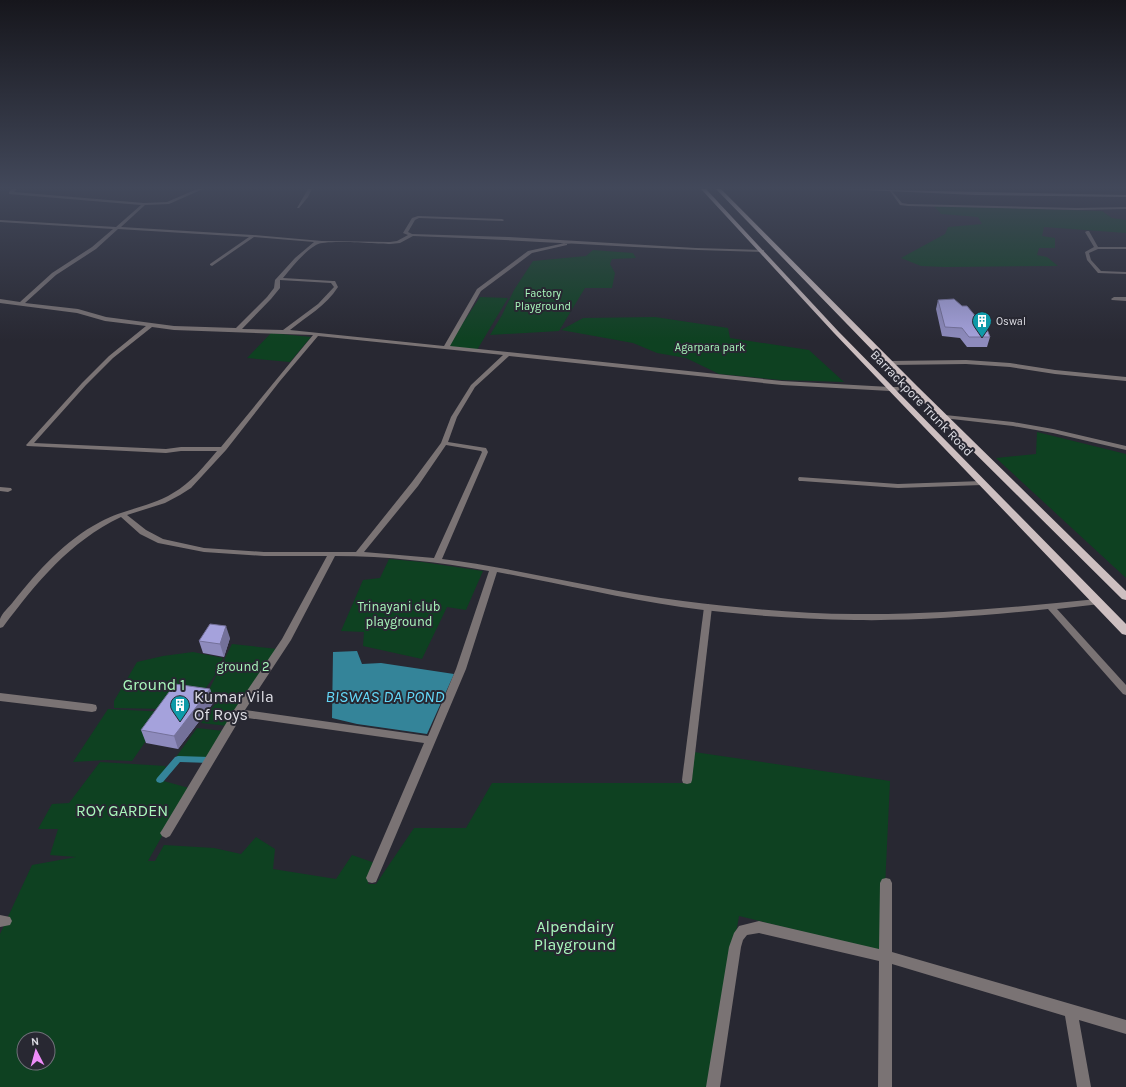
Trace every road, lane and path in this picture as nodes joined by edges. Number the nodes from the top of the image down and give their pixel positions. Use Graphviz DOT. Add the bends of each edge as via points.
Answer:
graph roads {
  1 [pos="104,240"];
  2 [pos="248,240"];
  3 [pos="303,240"];
  4 [pos="403,240"];
  5 [pos="536,240"];
  6 [pos="751,240"];
  7 [pos="768,240"];
  8 [pos="1092,240"];
  9 [pos="320,241"];
  10 [pos="572,242"];
  11 [pos="1097,248"];
  12 [pos="1126,248"];
  13 [pos="762,251"];
  14 [pos="212,265"];
  15 [pos="1125,274"];
  16 [pos="280,279"];
  17 [pos="1126,298"];
  18 [pos="1114,299"];
  19 [pos="0,301"];
  20 [pos="22,303"];
  21 [pos="150,325"];
  22 [pos="238,330"];
  23 [pos="284,331"];
  24 [pos="318,334"];
  25 [pos="446,348"];
  26 [pos="508,354"];
  27 [pos="890,363"];
  28 [pos="1126,379"];
  29 [pos="914,388"];
  30 [pos="890,389"];
  31 [pos="945,418"];
  32 [pos="444,443"];
  33 [pos="1126,448"];
  34 [pos="224,450"];
  35 [pos="802,479"];
  36 [pos="982,484"];
  37 [pos="122,514"];
  38 [pos="358,554"];
  39 [pos="332,555"];
  40 [pos="437,560"];
  41 [pos="494,569"];
  42 [pos="1126,597"];
  43 [pos="1098,602"];
  44 [pos="708,607"];
  45 [pos="1051,607"];
  46 [pos="0,625"];
  47 [pos="1126,631"];
  48 [pos="1126,690"];
  49 [pos="0,696"];
  50 [pos="92,708"];
  51 [pos="238,713"];
  52 [pos="431,740"];
  53 [pos="687,780"];
  54 [pos="166,833"];
  55 [pos="372,878"];
  56 [pos="886,883"];
  57 [pos="885,956"];
  58 [pos="1071,1010"];
  59 [pos="1126,1027"];
  60 [pos="713,1087"];
  61 [pos="885,1087"];
  62 [pos="1084,1087"];
  1 -- 20 [label="street" via="54,274"];
  2 -- 14 [label="street"];
  3 -- 9 [label="street"];
  4 -- 9 [label="street" via="390,243"];
  5 -- 10 [label="street"];
  6 -- 13 [label="main road, Barrackpore Trunk Road"];
  7 -- 27 [label="main road, Barrackpore Trunk Road"];
  8 -- 11 [label="street"];
  9 -- 16 [label="street" via="297,259"];
  10 -- 13 [label="street"];
  10 -- 25 [label="street" via="530,252 479,290"];
  11 -- 12 [label="street"];
  11 -- 15 [label="street" via="1087,252 1089,260 1100,272"];
  13 -- 30 [label="main road, Barrackpore Trunk Road"];
  16 -- 22 [label="street" via="269,298"];
  16 -- 23 [label="street" via="333,282 336,287 318,306"];
  17 -- 18 [label="street"];
  19 -- 20 [label="street"];
  20 -- 21 [label="street"];
  21 -- 22 [label="street"];
  21 -- 34 [label="street" via="111,357 29,445 166,451"];
  22 -- 23 [label="street"];
  23 -- 24 [label="street"];
  24 -- 25 [label="street"];
  24 -- 34 [label="street" via="276,382"];
  25 -- 26 [label="street"];
  26 -- 30 [label="street" via="766,381"];
  26 -- 32 [label="street" via="473,386 454,417"];
  27 -- 28 [label="street" via="966,362"];
  27 -- 29 [label="main road, Barrackpore Trunk Road"];
  29 -- 30 [label="street"];
  29 -- 31 [label="main road, Barrackpore Trunk Road"];
  30 -- 36 [label="main road, Barrackpore Trunk Road"];
  31 -- 33 [label="street" via="1013,424"];
  31 -- 42 [label="main road, Barrackpore Trunk Road"];
  32 -- 38 [label="street" via="415,484"];
  32 -- 40 [label="street" via="484,449 485,452"];
  34 -- 37 [label="street" via="175,496 158,504"];
  35 -- 36 [label="street" via="898,486"];
  36 -- 43 [label="main road, Barrackpore Trunk Road"];
  37 -- 39 [label="street" via="143,532 161,541 180,546 232,552"];
  37 -- 46 [label="street" via="92,529 55,558"];
  38 -- 39 [label="street"];
  38 -- 40 [label="street"];
  39 -- 51 [label="street" via="286,640"];
  40 -- 41 [label="street"];
  41 -- 44 [label="street" via="613,593"];
  41 -- 52 [label="street" via="461,669"];
  43 -- 45 [label="street"];
  43 -- 47 [label="main road, Barrackpore Trunk Road"];
  44 -- 45 [label="street" via="788,614 877,617"];
  44 -- 53 [label="street"];
  45 -- 48 [label="street"];
  49 -- 50 [label="street"];
  51 -- 52 [label="street"];
  51 -- 54 [label="street"];
  52 -- 55 [label="street"];
  56 -- 57 [label="street"];
  57 -- 58 [label="street"];
  57 -- 60 [label="street" via="759,927 743,930 735,947"];
  57 -- 61 [label="street"];
  58 -- 59 [label="street"];
  58 -- 62 [label="street"];
}
